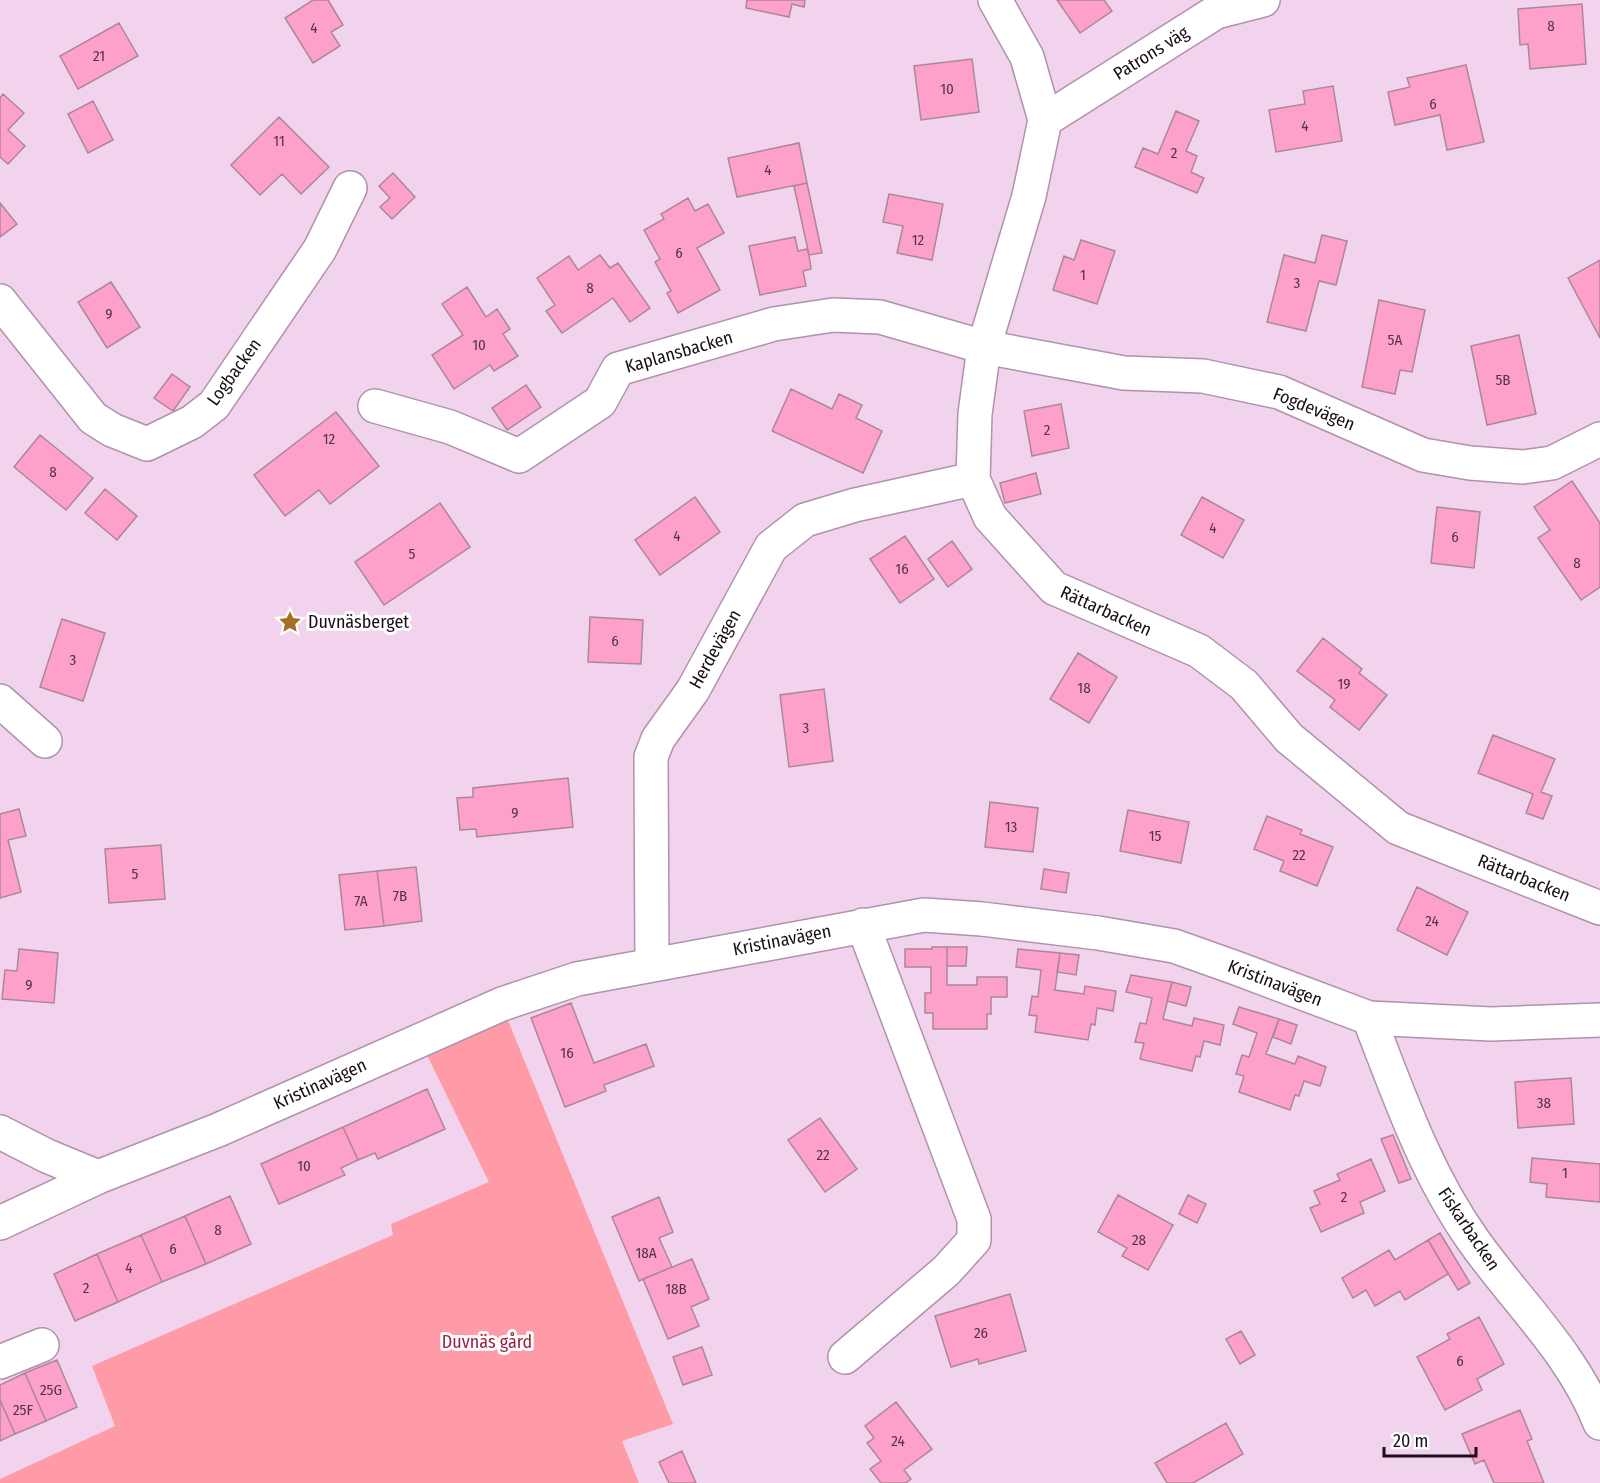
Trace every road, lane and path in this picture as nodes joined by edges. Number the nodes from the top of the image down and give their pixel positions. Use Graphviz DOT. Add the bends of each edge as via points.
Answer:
graph roads {
  1 [pos="994,0"];
  2 [pos="1263,0"];
  3 [pos="1045,120"];
  4 [pos="350,188"];
  5 [pos="0,301"];
  6 [pos="984,348"];
  7 [pos="375,406"];
  8 [pos="1600,439"];
  9 [pos="973,479"];
  10 [pos="0,701"];
  11 [pos="45,741"];
  12 [pos="1600,908"];
  13 [pos="864,925"];
  14 [pos="652,964"];
  15 [pos="1369,1018"];
  16 [pos="1600,1020"];
  17 [pos="0,1132"];
  18 [pos="98,1177"];
  19 [pos="0,1223"];
  20 [pos="42,1345"];
  21 [pos="845,1357"];
  22 [pos="0,1362"];
  23 [pos="1600,1423"];
  1 -- 3 [label="street, Rättarbacken" via="1027,57"];
  2 -- 3 [label="street, Patrons väg" via="1216,12"];
  3 -- 6 [label="street, Rättarbacken" via="1029,196"];
  4 -- 5 [label="street, Logbacken" via="320,249 214,405 192,422 147,444 93,418"];
  6 -- 7 [label="street, Kaplansbacken" via="880,317 833,315 774,324 618,369 600,402 519,456 450,427"];
  6 -- 8 [label="street, Fogdevägen" via="1124,373 1203,376 1279,392 1423,455 1470,463 1523,467 1552,463"];
  6 -- 9 [label="street, Rättarbacken" via="975,414"];
  9 -- 12 [label="street, Rättarbacken" via="990,517 1054,588 1199,651 1244,685 1289,738 1398,828"];
  9 -- 14 [label="street, Herdevägen" via="805,520 771,547 693,690 658,739 651,758"];
  10 -- 11 [label="street"];
  13 -- 14 [label="street, Kristinavägen"];
  13 -- 15 [label="street, Kristinavägen" via="924,915 1098,933 1174,946"];
  13 -- 21 [label="street" via="974,1219 974,1240 946,1271"];
  14 -- 18 [label="street, Kristinavägen" via="577,980 501,1004 218,1130"];
  15 -- 16 [label="street, Kristinavägen" via="1491,1024"];
  15 -- 23 [label="street, Fiskarbacken" via="1418,1144 1446,1198 1473,1240 1566,1358"];
  17 -- 18 [label="street"];
  18 -- 19 [label="street, Kristinavägen"];
  20 -- 22 [label="street"];
}
